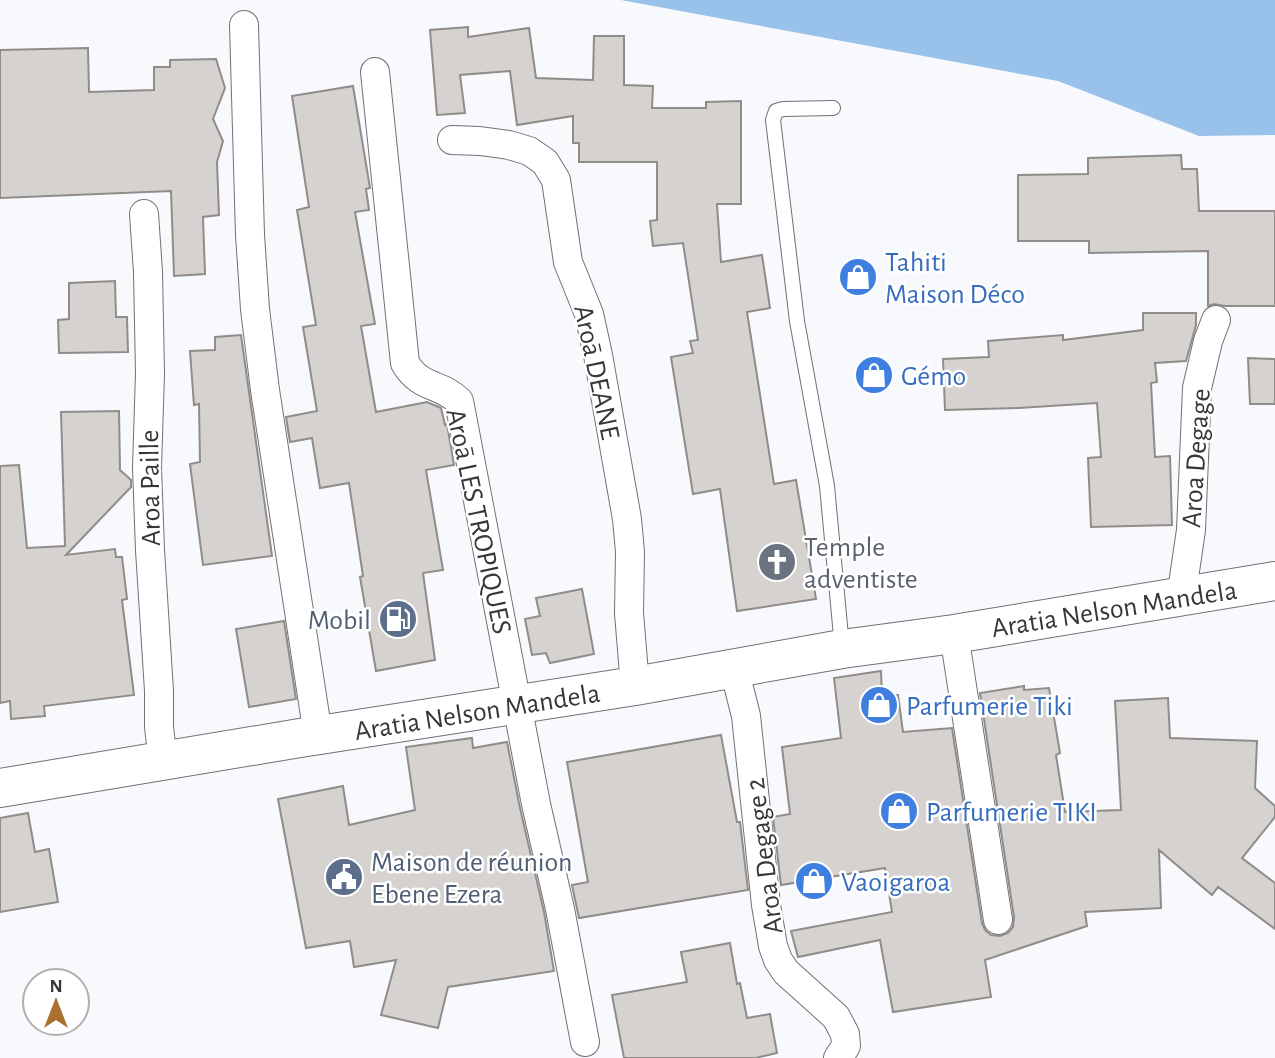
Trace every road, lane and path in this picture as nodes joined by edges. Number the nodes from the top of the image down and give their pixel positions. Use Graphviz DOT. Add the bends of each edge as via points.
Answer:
graph roads {
  1 [pos="244,25"];
  2 [pos="375,72"];
  3 [pos="832,108"];
  4 [pos="452,140"];
  5 [pos="144,215"];
  6 [pos="1216,320"];
  7 [pos="1275,581"];
  8 [pos="1181,598"];
  9 [pos="954,634"];
  10 [pos="842,649"];
  11 [pos="734,668"];
  12 [pos="635,686"];
  13 [pos="516,704"];
  14 [pos="318,736"];
  15 [pos="163,761"];
  16 [pos="1,783"];
  17 [pos="998,920"];
  18 [pos="585,1042"];
  19 [pos="838,1058"];
  1 -- 14 [label="street" via="255,309"];
  2 -- 13 [label="street, Aroā LES TROPIQUES" via="405,363 422,382 459,401"];
  3 -- 10 [label="lane" via="783,109 776,111 773,120 797,321 827,486"];
  4 -- 12 [label="street, Aroā DEANE" via="529,151 545,162 556,180 568,262 589,314 598,355 627,519"];
  5 -- 15 [label="street, Aroa Paille" via="150,373 147,468"];
  6 -- 8 [label="street, Aroa Degage" via="1197,388 1191,530"];
  7 -- 8 [label="main road, Aratia Nelson Mandela"];
  8 -- 9 [label="main road, Aratia Nelson Mandela"];
  9 -- 10 [label="main road, Aratia Nelson Mandela"];
  9 -- 17 [label="street, Aratia Nelson Mandela"];
  10 -- 11 [label="main road, Aratia Nelson Mandela"];
  11 -- 12 [label="main road, Aratia Nelson Mandela"];
  11 -- 19 [label="street, Aroa Degage 2" via="746,716 773,946 786,972 836,1017 846,1046"];
  12 -- 13 [label="main road, Aratia Nelson Mandela"];
  13 -- 14 [label="main road, Aratia Nelson Mandela"];
  13 -- 18 [label="street"];
  14 -- 15 [label="main road, Aratia Nelson Mandela"];
  15 -- 16 [label="main road, Aratia Nelson Mandela"];
}
